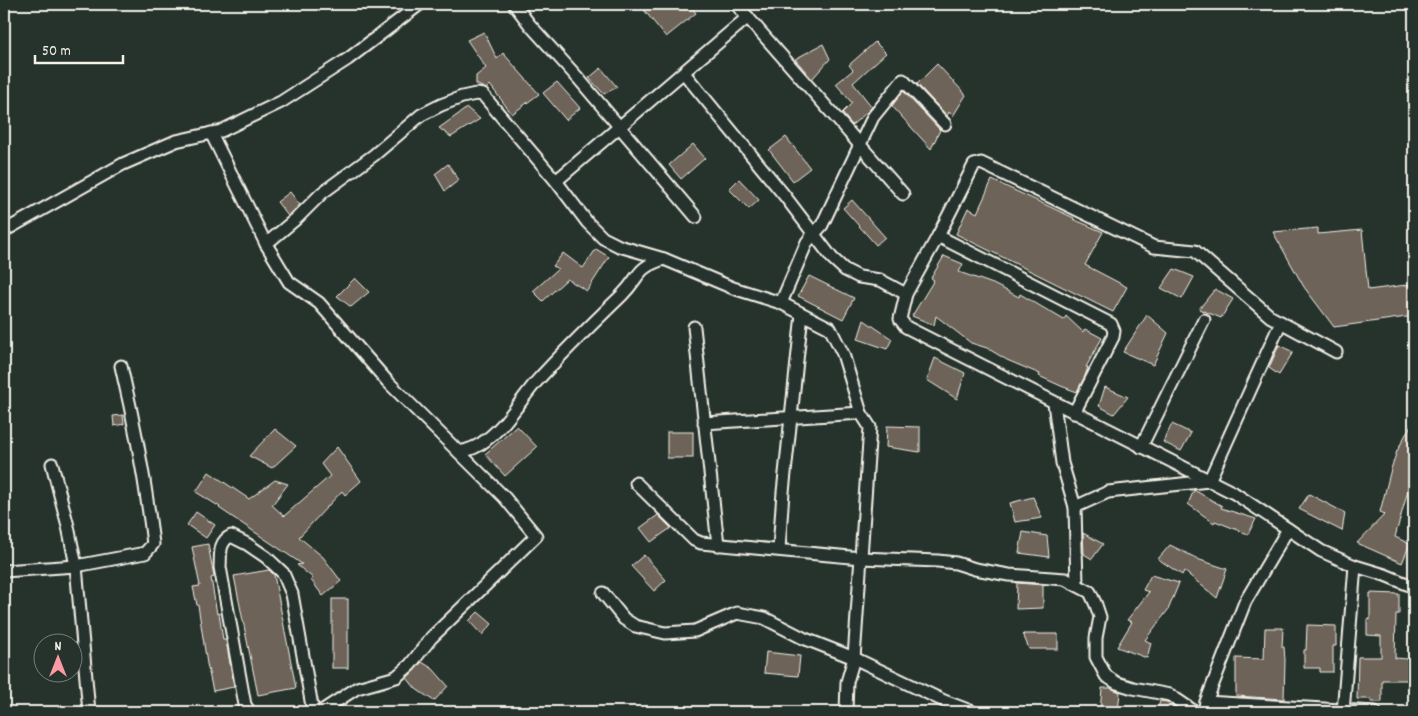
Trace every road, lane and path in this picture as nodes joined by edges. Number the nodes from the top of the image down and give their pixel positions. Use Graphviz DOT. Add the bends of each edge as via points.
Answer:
graph roads {
  1 [pos="420,4"];
  2 [pos="514,4"];
  3 [pos="736,4"];
  4 [pos="748,17"];
  5 [pos="684,73"];
  6 [pos="945,124"];
  7 [pos="620,128"];
  8 [pos="211,133"];
  9 [pos="860,145"];
  10 [pos="556,180"];
  11 [pos="903,194"];
  12 [pos="696,217"];
  13 [pos="4,231"];
  14 [pos="814,234"];
  15 [pos="938,236"];
  16 [pos="266,244"];
  17 [pos="664,259"];
  18 [pos="906,294"];
  19 [pos="781,303"];
  20 [pos="802,314"];
  21 [pos="1204,320"];
  22 [pos="1281,322"];
  23 [pos="694,327"];
  24 [pos="1336,352"];
  25 [pos="121,366"];
  26 [pos="1054,403"];
  27 [pos="1074,412"];
  28 [pos="860,413"];
  29 [pos="791,418"];
  30 [pos="704,424"];
  31 [pos="1141,447"];
  32 [pos="459,452"];
  33 [pos="52,464"];
  34 [pos="1209,481"];
  35 [pos="636,482"];
  36 [pos="1075,507"];
  37 [pos="1288,529"];
  38 [pos="718,545"];
  39 [pos="779,549"];
  40 [pos="861,558"];
  41 [pos="76,566"];
  42 [pos="1355,566"];
  43 [pos="4,571"];
  44 [pos="1076,585"];
  45 [pos="1414,587"];
  46 [pos="603,593"];
  47 [pos="854,658"];
  48 [pos="943,707"];
  49 [pos="1205,707"];
  50 [pos="1343,711"];
  51 [pos="89,712"];
  52 [pos="250,712"];
  53 [pos="313,712"];
  54 [pos="320,712"];
  55 [pos="846,712"];
  56 [pos="972,712"];
  57 [pos="1195,712"];
  58 [pos="1375,712"];
  1 -- 8 [label="street" via="348,59 289,96"];
  2 -- 7 [label="street"];
  3 -- 4 [label="street"];
  4 -- 5 [label="street"];
  4 -- 9 [label="street"];
  5 -- 7 [label="street"];
  5 -- 14 [label="street"];
  6 -- 9 [label="street" via="903,80 873,117"];
  7 -- 10 [label="street"];
  7 -- 12 [label="street"];
  8 -- 13 [label="street" via="176,141 123,164"];
  8 -- 16 [label="street"];
  9 -- 11 [label="street"];
  9 -- 14 [label="street" via="822,225"];
  10 -- 16 [label="street" via="484,95 476,94 441,104 421,115 322,193"];
  10 -- 17 [label="street" via="603,238"];
  14 -- 18 [label="street" via="845,270 859,277 880,280"];
  14 -- 19 [label="street" via="807,242"];
  15 -- 18 [label="street"];
  15 -- 22 [label="street" via="974,165 981,163 1154,247 1195,251"];
  15 -- 27 [label="street" via="1111,324 1113,337"];
  16 -- 32 [label="street" via="289,282 319,303 387,381"];
  17 -- 19 [label="street" via="733,288"];
  17 -- 32 [label="street" via="640,271 625,292 536,382 488,439 470,450"];
  18 -- 26 [label="street" via="900,319 906,327"];
  19 -- 20 [label="street"];
  20 -- 28 [label="street" via="830,328 833,333 843,354"];
  20 -- 29 [label="street"];
  21 -- 31 [label="street"];
  22 -- 24 [label="street"];
  22 -- 34 [label="street"];
  23 -- 30 [label="street"];
  25 -- 41 [label="street" via="134,421 153,544 145,553"];
  26 -- 27 [label="street"];
  26 -- 36 [label="street" via="1062,463"];
  27 -- 31 [label="street"];
  28 -- 29 [label="street"];
  28 -- 40 [label="street" via="870,427"];
  29 -- 30 [label="street"];
  29 -- 39 [label="street"];
  30 -- 38 [label="street"];
  31 -- 34 [label="street"];
  32 -- 54 [label="street" via="505,498 536,536 431,638 396,677 357,688"];
  33 -- 41 [label="street"];
  34 -- 36 [label="street" via="1108,492"];
  34 -- 37 [label="street" via="1234,493"];
  35 -- 38 [label="street" via="694,540"];
  36 -- 44 [label="street"];
  37 -- 42 [label="street" via="1321,551"];
  37 -- 49 [label="street" via="1245,602"];
  38 -- 39 [label="street"];
  39 -- 40 [label="street"];
  40 -- 44 [label="street" via="947,562 1009,576 1065,579"];
  40 -- 47 [label="street"];
  41 -- 43 [label="street"];
  41 -- 51 [label="street"];
  42 -- 45 [label="street"];
  42 -- 50 [label="street"];
  44 -- 57 [label="street" via="1090,592 1100,617 1096,658 1106,676 1133,688 1170,695"];
  46 -- 47 [label="street" via="624,619 650,630 674,634 695,631 737,613 750,614"];
  47 -- 48 [label="street"];
  47 -- 55 [label="street" via="847,682"];
  48 -- 56 [label="street"];
  49 -- 50 [label="street"];
  50 -- 58 [label="street"];
  52 -- 53 [label="street" via="245,705 220,567 221,545 230,536 253,548 283,572 292,594"];
}
